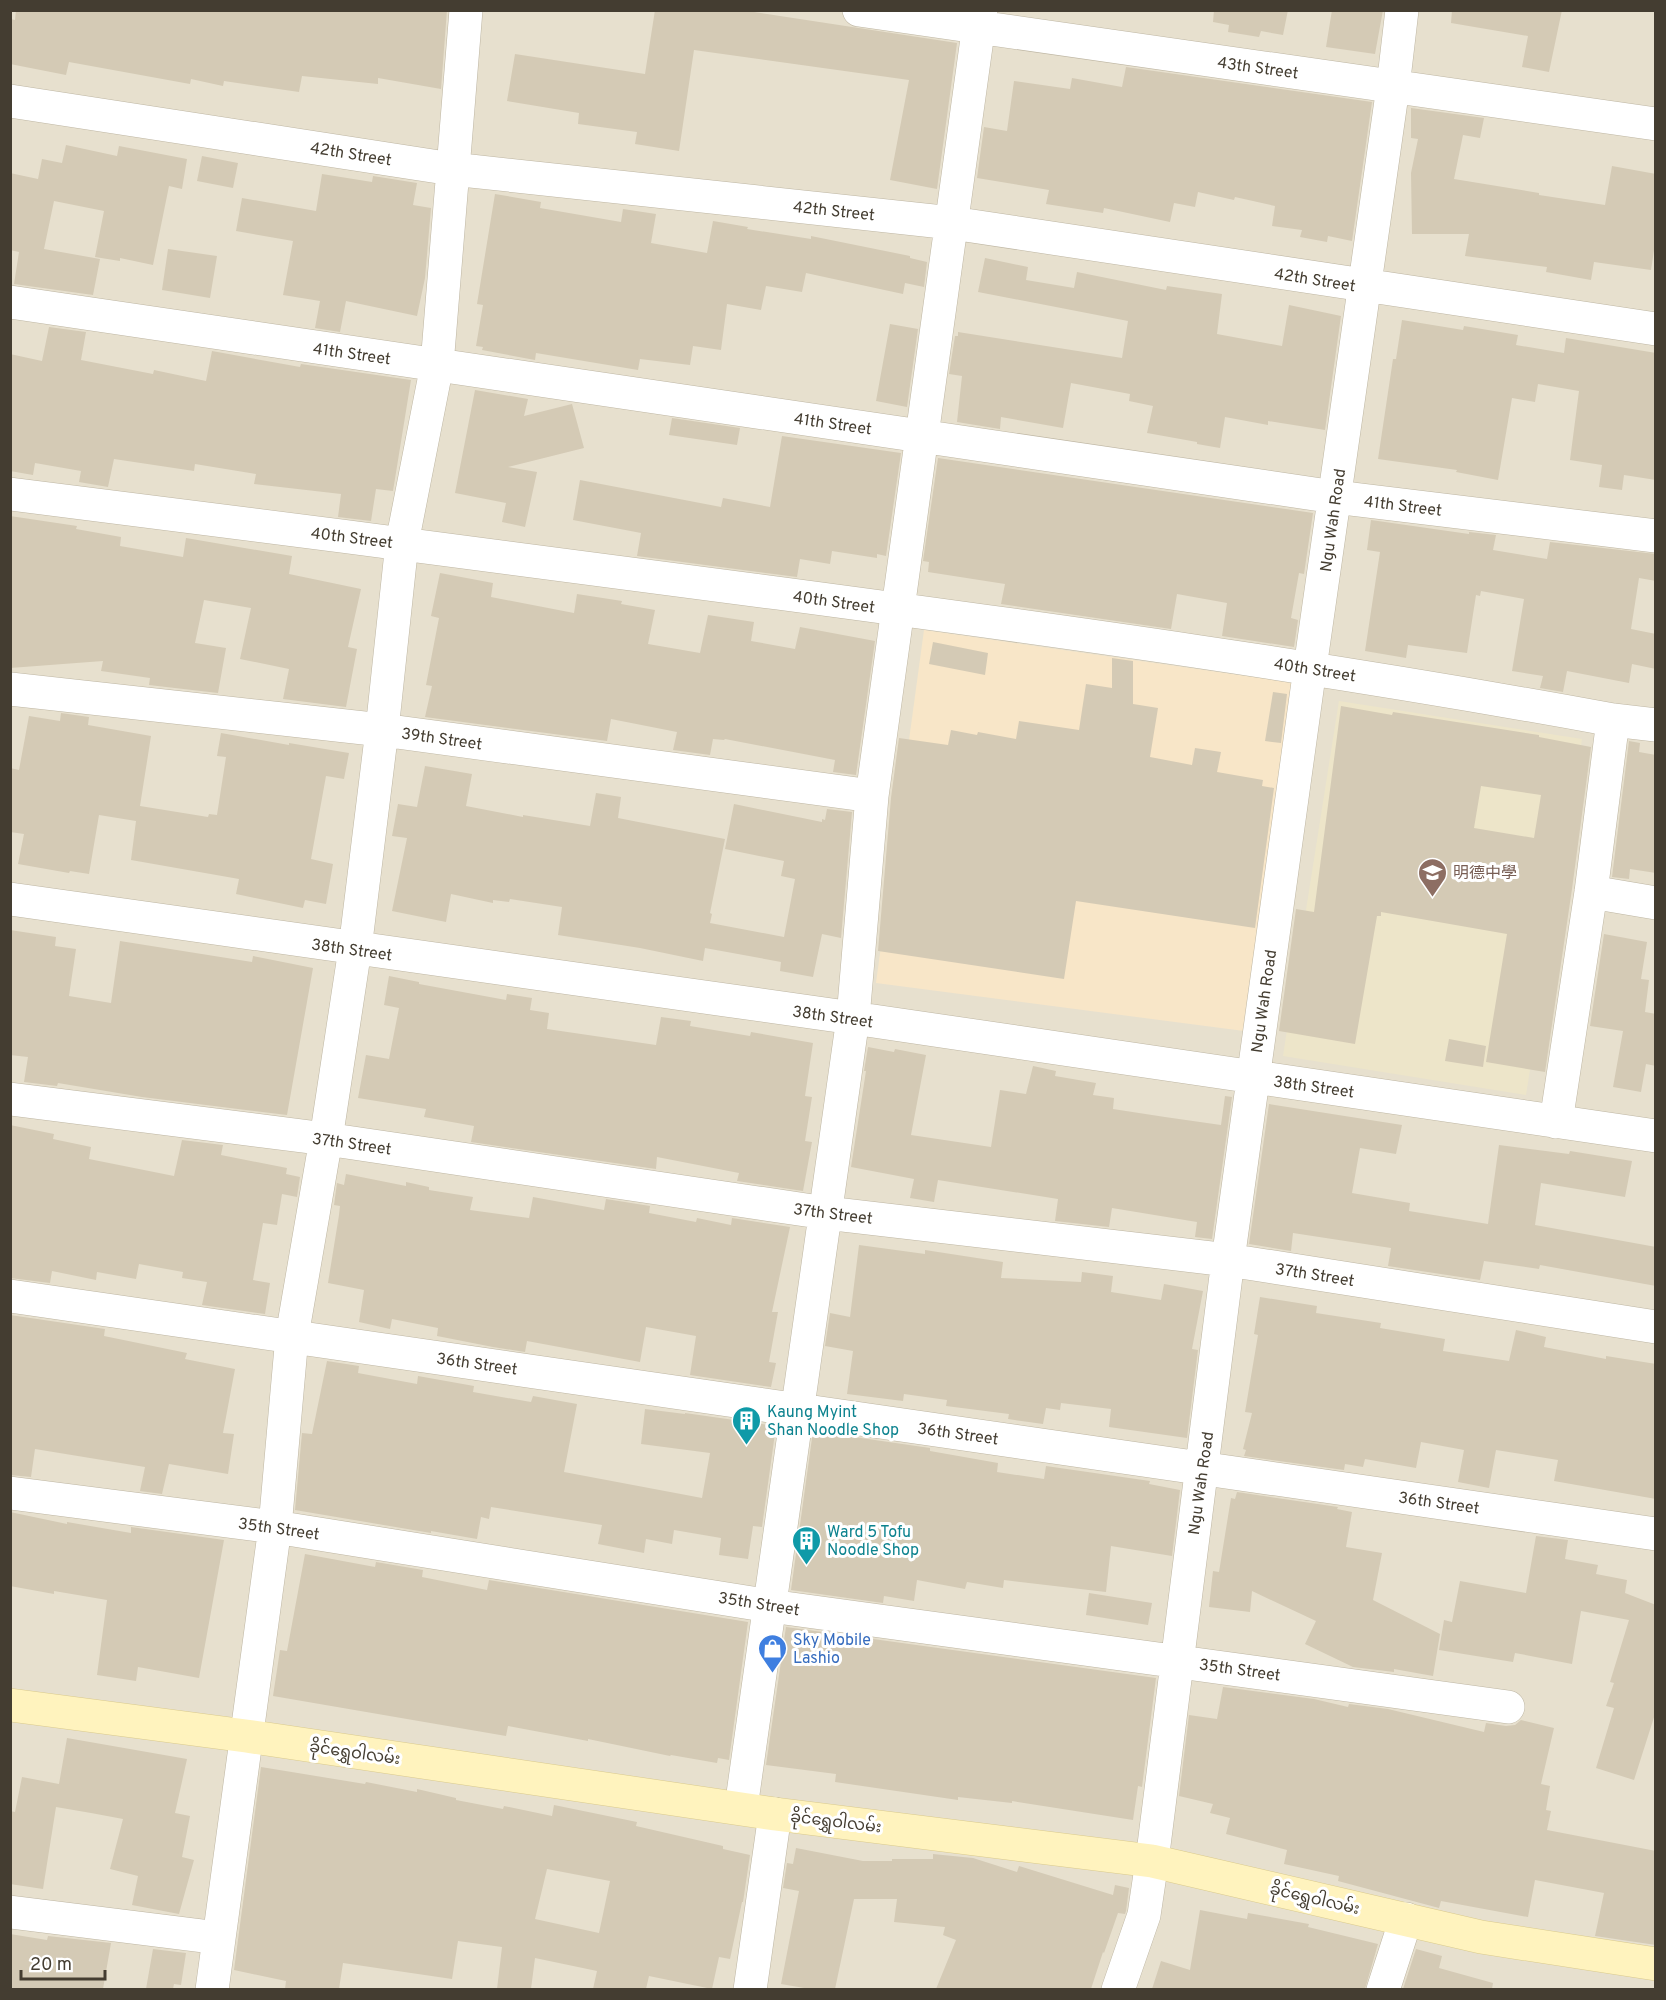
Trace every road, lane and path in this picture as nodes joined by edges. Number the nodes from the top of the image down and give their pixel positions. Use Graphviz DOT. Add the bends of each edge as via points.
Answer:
graph roads {
  1 [pos="466,10"];
  2 [pos="859,10"];
  3 [pos="1402,10"];
  4 [pos="980,18"];
  5 [pos="1393,87"];
  6 [pos="10,101"];
  7 [pos="1656,124"];
  8 [pos="452,169"];
  9 [pos="952,223"];
  10 [pos="1365,286"];
  11 [pos="10,302"];
  12 [pos="1656,329"];
  13 [pos="437,365"];
  14 [pos="922,436"];
  15 [pos="10,494"];
  16 [pos="1335,497"];
  17 [pos="1656,536"];
  18 [pos="402,543"];
  19 [pos="898,609"];
  20 [pos="1310,668"];
  21 [pos="10,689"];
  22 [pos="1613,720"];
  23 [pos="1656,725"];
  24 [pos="382,730"];
  25 [pos="872,796"];
  26 [pos="1591,892"];
  27 [pos="10,899"];
  28 [pos="1656,903"];
  29 [pos="355,949"];
  30 [pos="853,1018"];
  31 [pos="1253,1077"];
  32 [pos="10,1099"];
  33 [pos="1556,1122"];
  34 [pos="1656,1136"];
  35 [pos="326,1139"];
  36 [pos="826,1213"];
  37 [pos="1228,1260"];
  38 [pos="10,1296"];
  39 [pos="1656,1327"];
  40 [pos="292,1336"];
  41 [pos="798,1410"];
  42 [pos="1203,1468"];
  43 [pos="10,1493"];
  44 [pos="274,1527"];
  45 [pos="1656,1534"];
  46 [pos="770,1606"];
  47 [pos="1176,1660"];
  48 [pos="10,1705"];
  49 [pos="1508,1707"];
  50 [pos="246,1736"];
  51 [pos="741,1808"];
  52 [pos="775,1814"];
  53 [pos="1152,1861"];
  54 [pos="10,1912"];
  55 [pos="1406,1920"];
  56 [pos="219,1938"];
  57 [pos="1656,1964"];
  58 [pos="212,1989"];
  59 [pos="750,1989"];
  60 [pos="1118,1989"];
  61 [pos="1383,1989"];
  1 -- 8 [label="street"];
  2 -- 4 [label="street, 43th Street"];
  3 -- 5 [label="street, Ngu Wah Road"];
  4 -- 5 [label="street, 43th Street"];
  4 -- 9 [label="street"];
  5 -- 7 [label="street, 43th Street"];
  5 -- 10 [label="street, Ngu Wah Road"];
  6 -- 8 [label="street, 42th Street"];
  8 -- 9 [label="street, 42th Street"];
  8 -- 13 [label="street"];
  9 -- 10 [label="street, 42th Street"];
  9 -- 14 [label="street"];
  10 -- 12 [label="street, 42th Street"];
  10 -- 16 [label="street, Ngu Wah Road"];
  11 -- 13 [label="street, 41th Street"];
  13 -- 14 [label="street, 41th Street"];
  13 -- 18 [label="street"];
  14 -- 16 [label="street, 41th Street"];
  14 -- 19 [label="street"];
  15 -- 18 [label="street, 40th Street"];
  16 -- 17 [label="street, 41th Street"];
  16 -- 20 [label="street, Ngu Wah Road"];
  18 -- 19 [label="street, 40th Street"];
  18 -- 24 [label="street"];
  19 -- 20 [label="street, 40th Street"];
  19 -- 25 [label="street"];
  20 -- 22 [label="street, 40th Street"];
  20 -- 31 [label="street, Ngu Wah Road"];
  21 -- 24 [label="street, 39th Street"];
  22 -- 23 [label="street, 40th Street"];
  22 -- 26 [label="street"];
  24 -- 25 [label="street, 39th Street"];
  24 -- 29 [label="street"];
  25 -- 30 [label="street"];
  26 -- 28 [label="street"];
  26 -- 33 [label="street"];
  27 -- 29 [label="street, 38th Street"];
  29 -- 30 [label="street, 38th Street"];
  29 -- 35 [label="street"];
  30 -- 31 [label="street, 38th Street"];
  30 -- 36 [label="street"];
  31 -- 33 [label="street, 38th Street"];
  31 -- 37 [label="street, Ngu Wah Road"];
  32 -- 35 [label="street, 37th Street"];
  33 -- 34 [label="street, 38th Street"];
  35 -- 36 [label="street, 37th Street"];
  35 -- 40 [label="street"];
  36 -- 37 [label="street, 37th Street"];
  36 -- 41 [label="street"];
  37 -- 39 [label="street, 37th Street"];
  37 -- 42 [label="street, Ngu Wah Road"];
  38 -- 40 [label="street, 36th Street"];
  40 -- 41 [label="street, 36th Street"];
  40 -- 44 [label="street"];
  41 -- 42 [label="street, 36th Street"];
  41 -- 46 [label="street"];
  42 -- 45 [label="street, 36th Street"];
  42 -- 47 [label="street, Ngu Wah Road"];
  43 -- 44 [label="street, 35th Street"];
  44 -- 46 [label="street, 35th Street"];
  44 -- 50 [label="street"];
  46 -- 47 [label="street, 35th Street"];
  46 -- 51 [label="street"];
  47 -- 49 [label="street, 35th Street"];
  47 -- 53 [label="street, Ngu Wah Road"];
  48 -- 50 [label="street, ခိုင်ရွှေဝါလမ်း"];
  50 -- 51 [label="street, ခိုင်ရွှေဝါလမ်း"];
  50 -- 56 [label="street"];
  51 -- 52 [label="street, ခိုင်ရွှေဝါလမ်း"];
  52 -- 53 [label="street, ခိုင်ရွှေဝါလမ်း"];
  52 -- 59 [label="street"];
  53 -- 55 [label="street, ခိုင်ရွှေဝါလမ်း"];
  53 -- 60 [label="street, Ngu Wah Road" via="1144,1915"];
  54 -- 56 [label="street"];
  55 -- 57 [label="street, ခိုင်ရွှေဝါလမ်း" via="1481,1937"];
  55 -- 61 [label="street"];
  56 -- 58 [label="street"];
}
